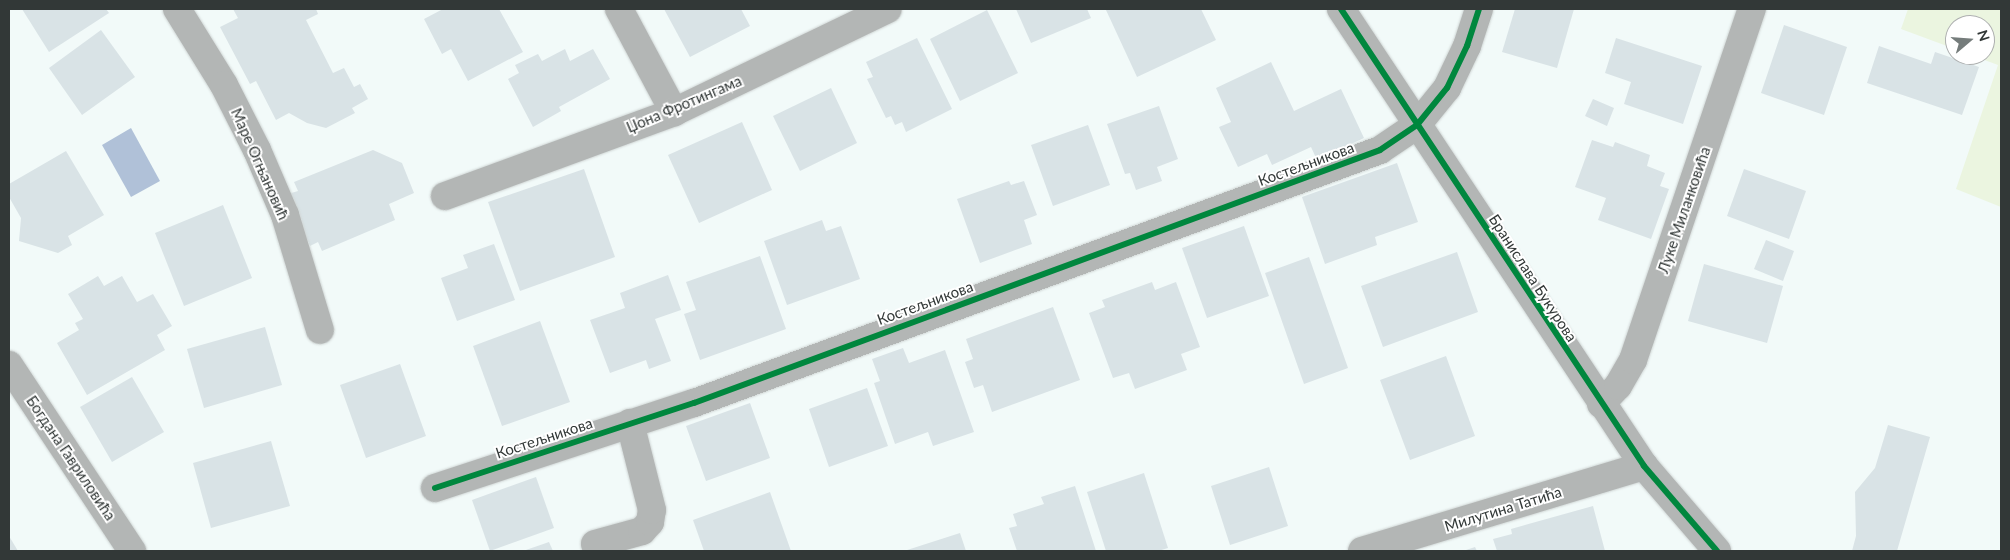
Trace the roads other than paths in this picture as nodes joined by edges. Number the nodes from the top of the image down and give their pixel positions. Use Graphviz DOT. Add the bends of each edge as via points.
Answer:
graph roads {
  1 [pos="178,9"];
  2 [pos="619,9"];
  3 [pos="888,9"];
  4 [pos="1341,9"];
  5 [pos="1479,9"];
  6 [pos="1752,9"];
  7 [pos="674,112"];
  8 [pos="1417,125"];
  9 [pos="445,196"];
  10 [pos="320,330"];
  11 [pos="9,365"];
  12 [pos="1601,404"];
  13 [pos="630,423"];
  14 [pos="1644,466"];
  15 [pos="435,488"];
  16 [pos="595,544"];
  17 [pos="132,551"];
  18 [pos="1362,551"];
  19 [pos="1717,551"];
  1 -- 10 [label="street, Маре Огњановић" via="224,85 257,150 285,215"];
  2 -- 7 [label="street"];
  3 -- 7 [label="street, Џона Фротингама"];
  4 -- 8 [label="street, Бранислава Букурова"];
  5 -- 8 [label="street, Костељникова" via="1467,46 1447,88"];
  6 -- 12 [label="street, Луке Миланковића" via="1633,360 1618,386"];
  7 -- 9 [label="street, Џона Фротингама"];
  8 -- 12 [label="street, Бранислава Букурова"];
  8 -- 13 [label="street, Костељникова" via="1380,150 694,403"];
  11 -- 17 [label="street, Богдана Гавриловића"];
  12 -- 14 [label="street, Бранислава Букурова"];
  13 -- 15 [label="street, Костељникова"];
  13 -- 16 [label="street" via="652,510 650,522 642,531"];
  14 -- 18 [label="street, Милутина Татића"];
  14 -- 19 [label="street, Бранислава Букурова"];
}
